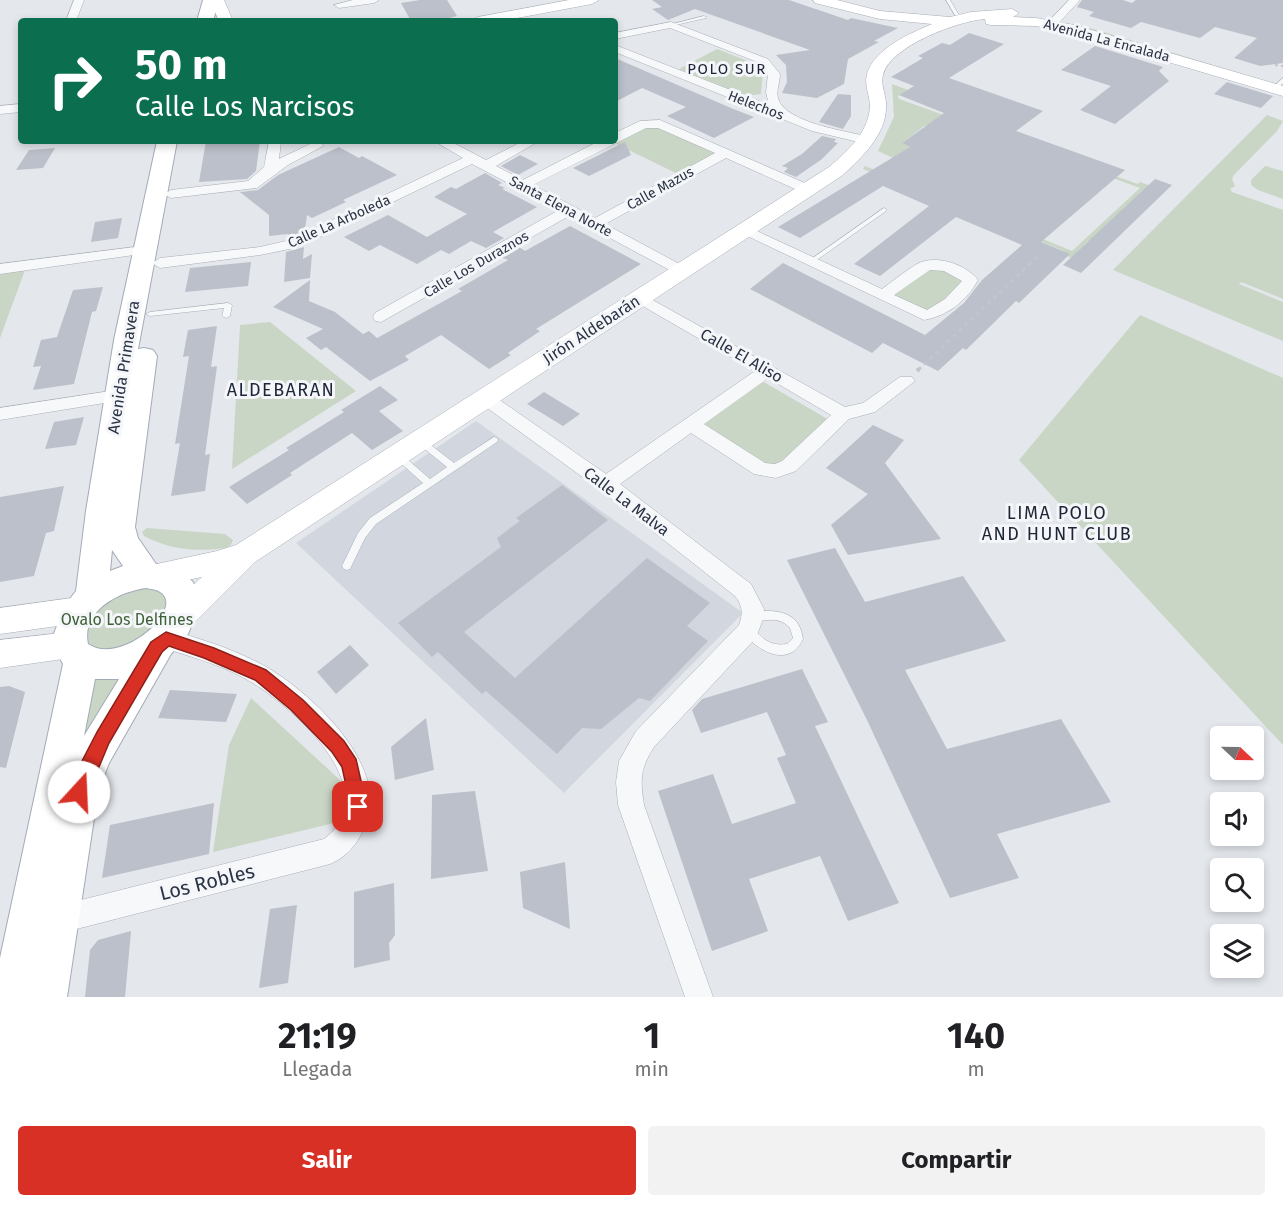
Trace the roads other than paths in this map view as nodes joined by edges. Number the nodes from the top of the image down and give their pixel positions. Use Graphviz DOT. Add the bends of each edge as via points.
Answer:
graph roads {
  1 [pos="80,0"];
  2 [pos="194,0"];
  3 [pos="211,0"];
  4 [pos="218,0"];
  5 [pos="374,0"];
  6 [pos="592,0"];
  7 [pos="820,0"];
  8 [pos="849,0"];
  9 [pos="948,0"];
  10 [pos="1075,0"];
  11 [pos="340,6"];
  12 [pos="704,17"];
  13 [pos="900,17"];
  14 [pos="72,18"];
  15 [pos="191,18"];
  16 [pos="206,18"];
  17 [pos="225,18"];
  18 [pos="493,18"];
  19 [pos="956,18"];
  20 [pos="1055,21"];
  21 [pos="671,25"];
  22 [pos="618,35"];
  23 [pos="921,36"];
  24 [pos="618,49"];
  25 [pos="1282,77"];
  26 [pos="770,99"];
  27 [pos="749,103"];
  28 [pos="18,108"];
  29 [pos="0,110"];
  30 [pos="784,116"];
  31 [pos="618,137"];
  32 [pos="867,140"];
  33 [pos="167,144"];
  34 [pos="179,144"];
  35 [pos="275,144"];
  36 [pos="446,144"];
  37 [pos="525,144"];
  38 [pos="603,144"];
  39 [pos="317,146"];
  40 [pos="725,153"];
  41 [pos="480,162"];
  42 [pos="270,172"];
  43 [pos="523,185"];
  44 [pos="808,190"];
  45 [pos="171,194"];
  46 [pos="570,210"];
  47 [pos="884,210"];
  48 [pos="595,224"];
  49 [pos="746,230"];
  50 [pos="151,257"];
  51 [pos="812,261"];
  52 [pos="0,269"];
  53 [pos="682,271"];
  54 [pos="883,295"];
  55 [pos="640,298"];
  56 [pos="150,314"];
  57 [pos="226,316"];
  58 [pos="381,317"];
  59 [pos="768,370"];
  60 [pos="906,381"];
  61 [pos="106,398"];
  62 [pos="485,398"];
  63 [pos="0,414"];
  64 [pos="843,414"];
  65 [pos="690,424"];
  66 [pos="494,440"];
  67 [pos="420,441"];
  68 [pos="398,456"];
  69 [pos="453,467"];
  70 [pos="429,483"];
  71 [pos="606,484"];
  72 [pos="245,554"];
  73 [pos="347,566"];
  74 [pos="150,575"];
  75 [pos="86,603"];
  76 [pos="9,620"];
  77 [pos="168,634"];
  78 [pos="75,652"];
  79 [pos="2,654"];
  80 [pos="57,920"];
  81 [pos="11,945"];
  82 [pos="14,997"];
  83 [pos="45,997"];
  84 [pos="699,997"];
  1 -- 14 [label="street"];
  2 -- 15 [label="main road"];
  3 -- 16 [label="main road"];
  4 -- 17 [label="street"];
  5 -- 11 [label="street"];
  6 -- 18 [label="street"];
  7 -- 13 [label="street, Avenida La Encalada"];
  8 -- 19 [label="street, Avenida La Encalada"];
  9 -- 19 [label="lane"];
  10 -- 20 [label="street"];
  12 -- 21 [label="lane"];
  13 -- 19 [label="street, Avenida La Encalada"];
  13 -- 23 [label="street" via="922,29"];
  19 -- 20 [label="street, Avenida La Encalada"];
  19 -- 20 [label="street, Avenida La Encalada" via="1012,13"];
  19 -- 23 [label="street, Jirón Aldebarán"];
  20 -- 25 [label="street, Avenida La Encalada" via="1128,44"];
  21 -- 22 [label="street"];
  21 -- 26 [label="street" via="771,66 775,74"];
  23 -- 32 [label="street, Jirón Aldebarán" via="878,65 874,75 878,109"];
  24 -- 27 [label="street, Helechos"];
  26 -- 27 [label="street"];
  26 -- 30 [label="street"];
  27 -- 30 [label="street, Helechos"];
  28 -- 29 [label="street"];
  30 -- 32 [label="street, Helechos"];
  31 -- 40 [label="street" via="651,122"];
  32 -- 44 [label="street, Jirón Aldebarán" via="858,153"];
  33 -- 50 [label="main road, Avenida Primavera"];
  34 -- 45 [label="main road, Avenida Primavera"];
  35 -- 42 [label="street"];
  36 -- 41 [label="street, Santa Elena Norte"];
  37 -- 41 [label="street, Calle La Arboleda"];
  38 -- 43 [label="street"];
  39 -- 42 [label="street"];
  40 -- 44 [label="street"];
  40 -- 48 [label="street, Calle Mazus"];
  41 -- 43 [label="street, Santa Elena Norte"];
  41 -- 50 [label="street, Calle La Arboleda" via="294,243 260,251"];
  42 -- 45 [label="street" via="252,185"];
  43 -- 46 [label="street, Santa Elena Norte"];
  44 -- 49 [label="street, Jirón Aldebarán"];
  45 -- 50 [label="main road, Avenida Primavera"];
  46 -- 48 [label="street, Santa Elena Norte"];
  46 -- 58 [label="street, Calle Los Duraznos"];
  47 -- 51 [label="lane"];
  48 -- 53 [label="street, Santa Elena Norte"];
  49 -- 51 [label="street"];
  49 -- 53 [label="street, Jirón Aldebarán"];
  50 -- 52 [label="street, Calle La Arboleda"];
  50 -- 56 [label="main road, Avenida Primavera"];
  50 -- 61 [label="main road, Avenida Primavera"];
  51 -- 54 [label="street"];
  53 -- 55 [label="street, Jirón Aldebarán"];
  54 -- 54 [label="street" via="918,313 931,315 967,287 970,280 952,268 931,264"];
  55 -- 59 [label="street, Calle El Aliso"];
  55 -- 62 [label="street, Jirón Aldebarán"];
  56 -- 57 [label="lane" via="228,304"];
  56 -- 74 [label="main road, Avenida Primavera" via="120,527 123,541"];
  59 -- 64 [label="street, Calle El Aliso"];
  59 -- 65 [label="street"];
  60 -- 64 [label="street" via="869,408"];
  61 -- 63 [label="street"];
  61 -- 75 [label="main road, Avenida Primavera" via="95,555"];
  62 -- 67 [label="street, Jirón Aldebarán"];
  62 -- 71 [label="street, Calle La Malva"];
  64 -- 65 [label="street" via="789,466 776,471 761,469"];
  65 -- 71 [label="street"];
  66 -- 69 [label="lane"];
  67 -- 68 [label="street, Jirón Aldebarán"];
  67 -- 69 [label="lane"];
  68 -- 70 [label="lane"];
  68 -- 72 [label="street, Jirón Aldebarán"];
  69 -- 70 [label="lane"];
  70 -- 73 [label="lane" via="373,520"];
  71 -- 84 [label="street, Calle La Malva" via="752,601 751,624 645,740 631,761 627,782 631,805"];
  72 -- 74 [label="street"];
  72 -- 77 [label="street, Jirón Aldebarán"];
  74 -- 75 [label="main road" via="118,580"];
  74 -- 77 [label="main road" via="168,580 183,601"];
  75 -- 76 [label="street"];
  75 -- 78 [label="main road" via="71,624"];
  76 -- 79 [label="street"];
  77 -- 78 [label="main road" via="140,657 112,665 94,664"];
  77 -- 80 [label="main road" via="86,771"];
  77 -- 80 [label="street, Los Robles" via="260,675 297,705 338,747 350,765 356,787 357,813 350,832 343,844 330,851"];
  78 -- 79 [label="street"];
  78 -- 81 [label="main road"];
  80 -- 83 [label="main road"];
  81 -- 82 [label="main road"];
}
